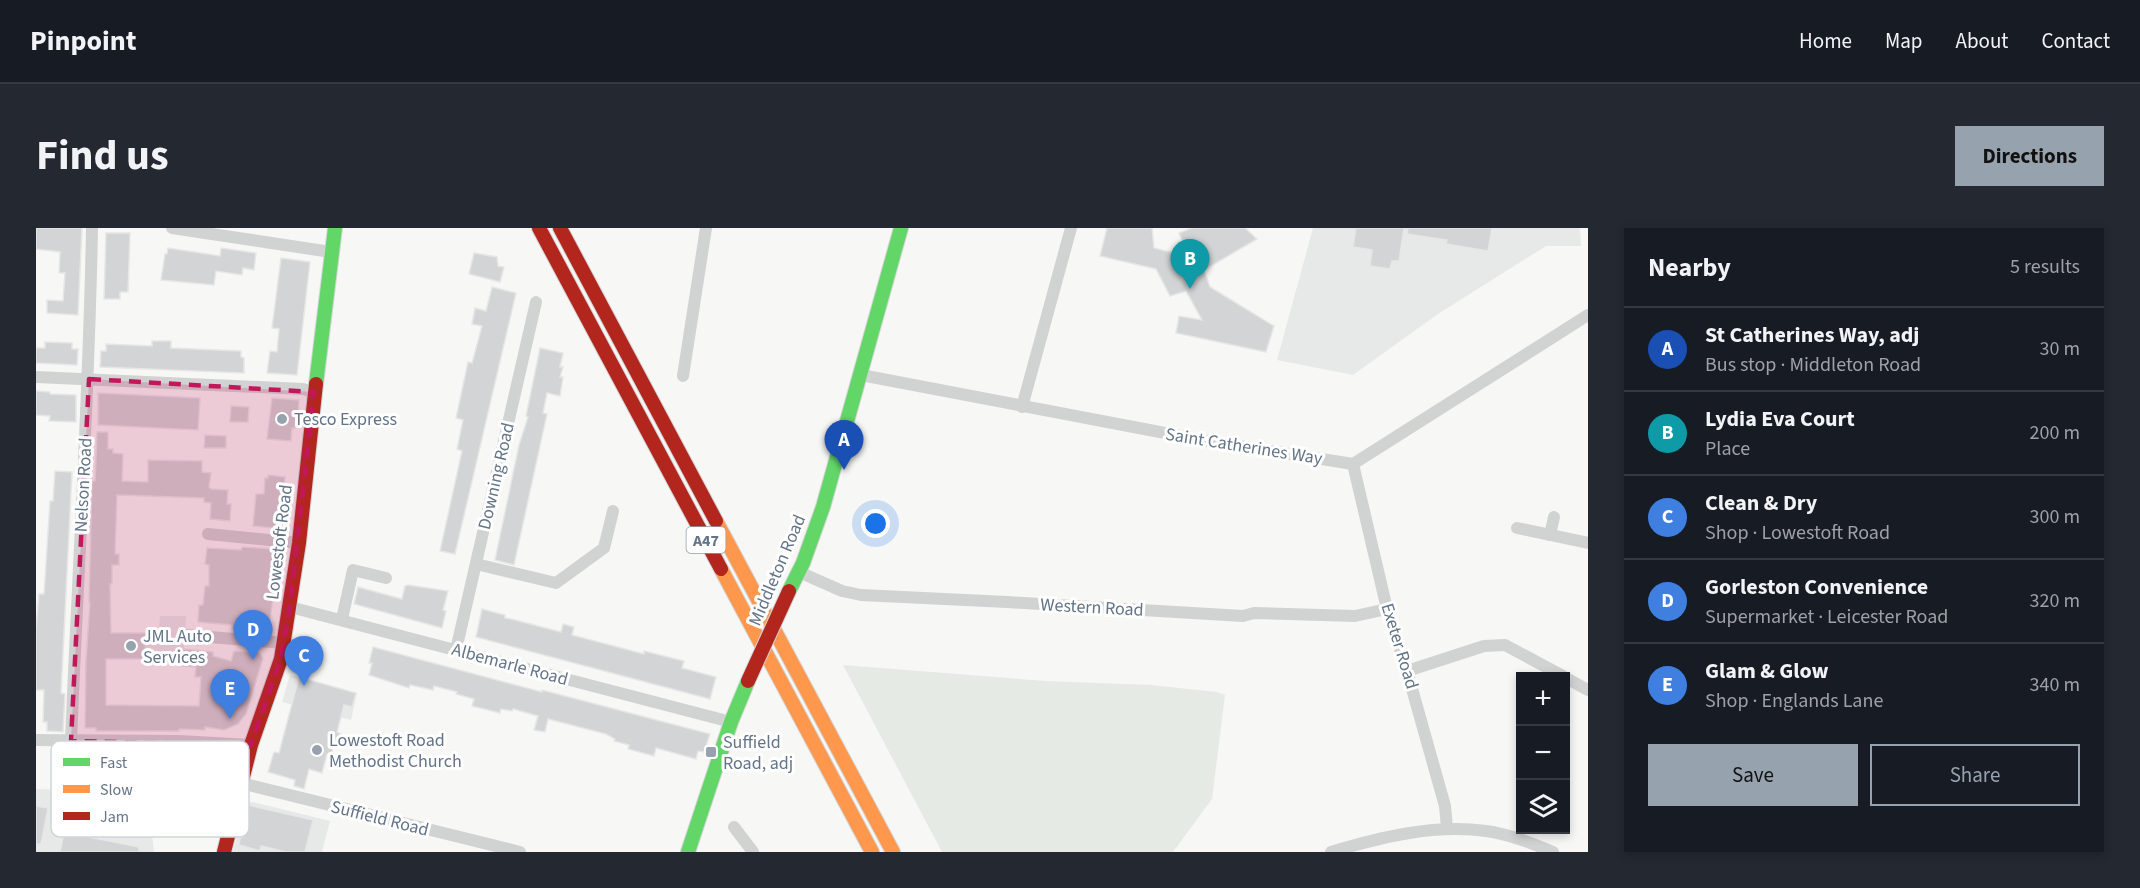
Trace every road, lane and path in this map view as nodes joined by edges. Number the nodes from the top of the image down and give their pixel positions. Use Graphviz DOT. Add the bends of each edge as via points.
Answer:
graph roads {
  1 [pos="92,228"];
  2 [pos="172,228"];
  3 [pos="335,228"];
  4 [pos="539,228"];
  5 [pos="560,228"];
  6 [pos="706,228"];
  7 [pos="901,228"];
  8 [pos="1071,228"];
  9 [pos="331,252"];
  10 [pos="536,302"];
  11 [pos="1588,315"];
  12 [pos="861,375"];
  13 [pos="683,376"];
  14 [pos="36,377"];
  15 [pos="89,379"];
  16 [pos="314,392"];
  17 [pos="1022,407"];
  18 [pos="1353,464"];
  19 [pos="613,511"];
  20 [pos="1554,517"];
  21 [pos="1517,528"];
  22 [pos="208,534"];
  23 [pos="1550,535"];
  24 [pos="299,543"];
  25 [pos="1588,543"];
  26 [pos="476,564"];
  27 [pos="799,572"];
  28 [pos="386,578"];
  29 [pos="290,607"];
  30 [pos="1387,609"];
  31 [pos="342,619"];
  32 [pos="185,635"];
  33 [pos="284,643"];
  34 [pos="456,650"];
  35 [pos="1407,672"];
  36 [pos="1555,672"];
  37 [pos="1570,680"];
  38 [pos="1588,690"];
  39 [pos="730,722"];
  40 [pos="36,740"];
  41 [pos="71,741"];
  42 [pos="179,741"];
  43 [pos="249,745"];
  44 [pos="252,745"];
  45 [pos="249,755"];
  46 [pos="249,785"];
  47 [pos="734,826"];
  48 [pos="1447,828"];
  49 [pos="228,837"];
  50 [pos="224,852"];
  51 [pos="520,852"];
  52 [pos="688,852"];
  53 [pos="753,852"];
  54 [pos="872,852"];
  55 [pos="894,852"];
  56 [pos="1331,852"];
  57 [pos="1553,852"];
  1 -- 15 [label="street, Nelson Road"];
  2 -- 9 [label="street"];
  3 -- 9 [label="main road, Lowestoft Road"];
  4 -- 54 [label="main road, A47"];
  5 -- 55 [label="main road, A47"];
  6 -- 13 [label="street"];
  7 -- 12 [label="main road, Middleton Road"];
  8 -- 17 [label="street"];
  9 -- 16 [label="main road, Lowestoft Road"];
  10 -- 26 [label="street, Downing Road"];
  11 -- 18 [label="street"];
  12 -- 17 [label="street, Saint Catherines Way"];
  12 -- 27 [label="main road, Middleton Road" via="823,507"];
  14 -- 15 [label="street"];
  15 -- 16 [label="street"];
  15 -- 41 [label="street, Nelson Road"];
  16 -- 24 [label="main road, Lowestoft Road"];
  17 -- 18 [label="street, Saint Catherines Way"];
  18 -- 30 [label="street, Exeter Road"];
  19 -- 26 [label="street" via="604,549 556,583"];
  20 -- 23 [label="street"];
  21 -- 23 [label="street"];
  22 -- 24 [label="street"];
  23 -- 25 [label="street"];
  24 -- 29 [label="main road, Lowestoft Road"];
  26 -- 34 [label="street, Downing Road"];
  27 -- 30 [label="street, Western Road" via="861,596 1243,616 1355,616"];
  27 -- 39 [label="main road, Middleton Road, bridge"];
  28 -- 31 [label="street" via="353,570"];
  29 -- 31 [label="street, Albemarle Road"];
  29 -- 33 [label="main road, Lowestoft Road"];
  30 -- 35 [label="street, Exeter Road"];
  31 -- 34 [label="street, Albemarle Road"];
  32 -- 33 [label="street"];
  33 -- 44 [label="main road, Lowestoft Road"];
  34 -- 39 [label="street, Albemarle Road"];
  35 -- 36 [label="street" via="1484,646 1505,645"];
  35 -- 48 [label="street, Exeter Road" via="1445,806"];
  37 -- 38 [label="street"];
  39 -- 52 [label="main road, Middleton Road"];
  40 -- 41 [label="street"];
  41 -- 42 [label="street"];
  43 -- 44 [label="street"];
  44 -- 45 [label="main road, Lowestoft Road"];
  46 -- 51 [label="street, Suffield Road"];
  47 -- 53 [label="street"];
  48 -- 56 [label="street" via="1363,842"];
  48 -- 57 [label="street" via="1487,831"];
  49 -- 50 [label="main road, Lowestoft Road"];
}
